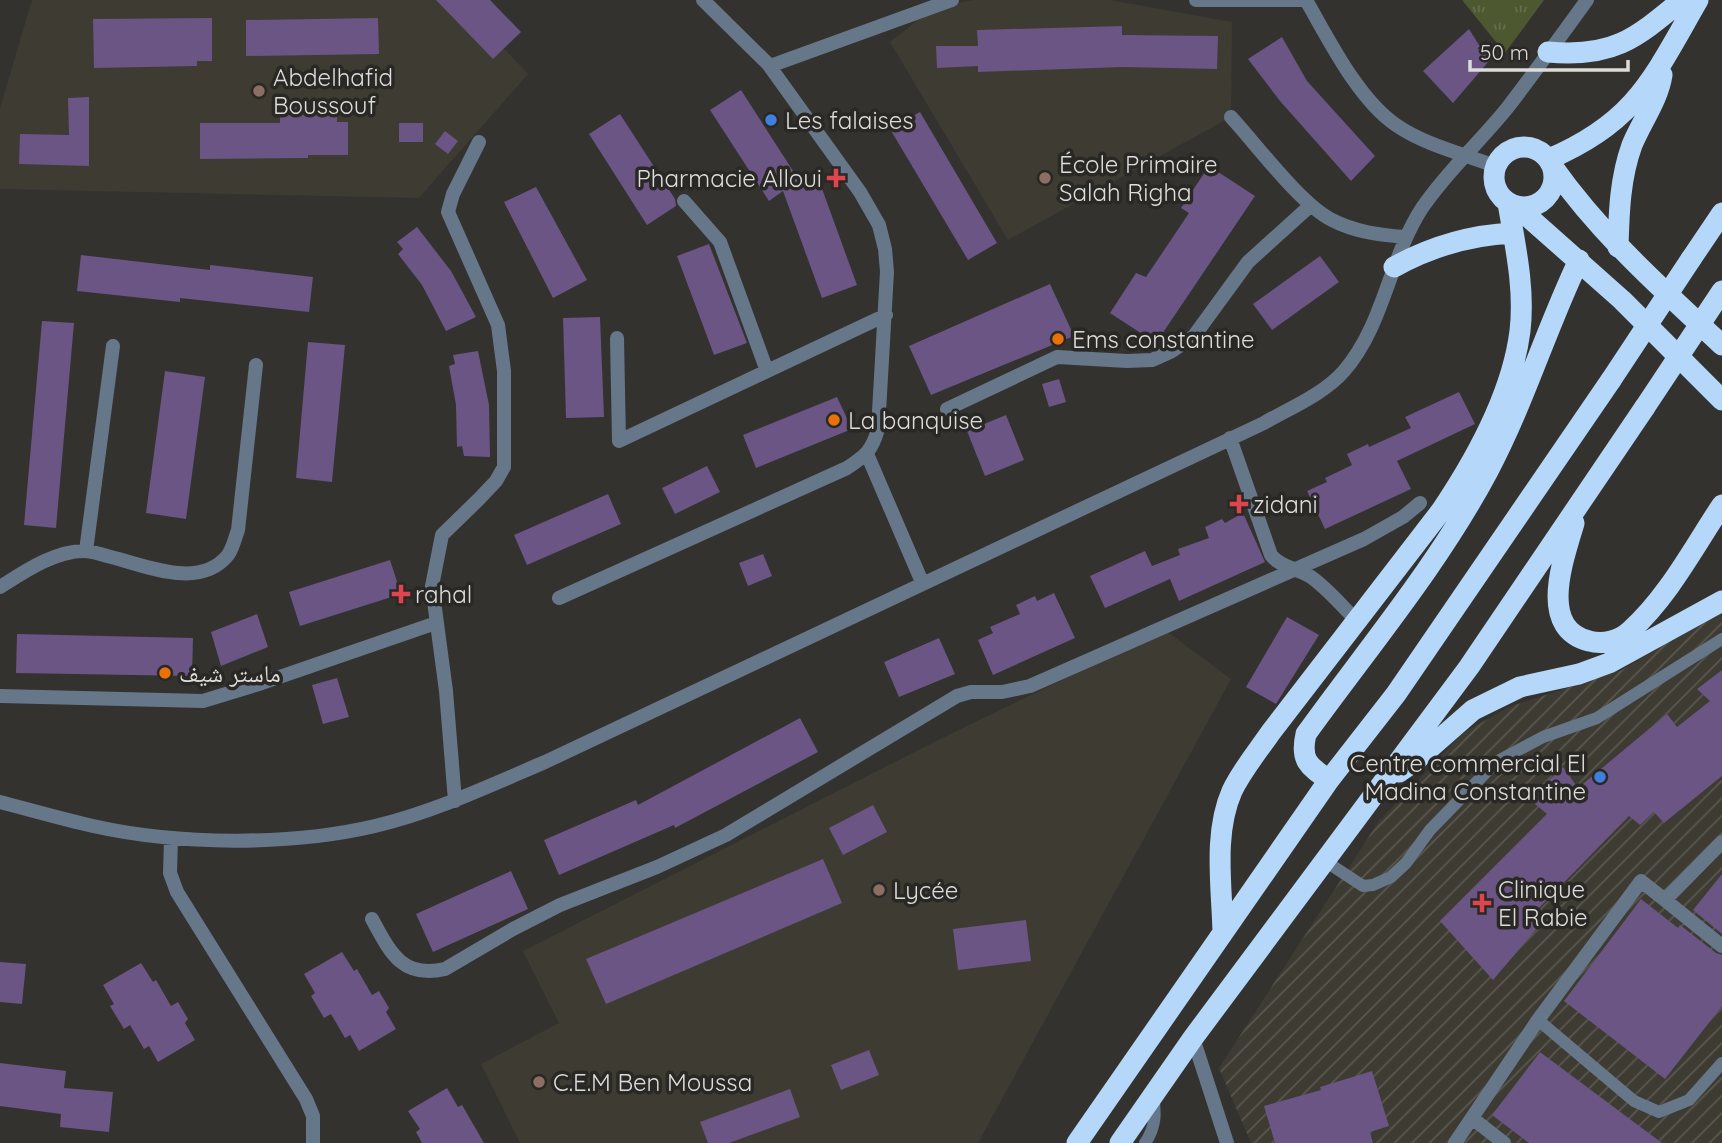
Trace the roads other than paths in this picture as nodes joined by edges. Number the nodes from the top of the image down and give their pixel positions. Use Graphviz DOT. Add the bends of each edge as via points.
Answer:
graph roads {
  1 [pos="704,0"];
  2 [pos="952,0"];
  3 [pos="1196,0"];
  4 [pos="1587,0"];
  5 [pos="1682,0"];
  6 [pos="1698,0"];
  7 [pos="1548,52"];
  8 [pos="1664,59"];
  9 [pos="770,66"];
  10 [pos="1231,117"];
  11 [pos="480,142"];
  12 [pos="1463,155"];
  13 [pos="1551,163"];
  14 [pos="1495,166"];
  15 [pos="684,201"];
  16 [pos="1512,204"];
  17 [pos="1311,205"];
  18 [pos="1722,213"];
  19 [pos="1513,233"];
  20 [pos="1405,237"];
  21 [pos="1618,247"];
  22 [pos="1578,260"];
  23 [pos="1394,267"];
  24 [pos="1722,292"];
  25 [pos="886,315"];
  26 [pos="617,338"];
  27 [pos="1722,345"];
  28 [pos="113,346"];
  29 [pos="256,365"];
  30 [pos="767,371"];
  31 [pos="1722,400"];
  32 [pos="947,409"];
  33 [pos="1230,438"];
  34 [pos="867,454"];
  35 [pos="1581,501"];
  36 [pos="1420,503"];
  37 [pos="1722,505"];
  38 [pos="86,551"];
  39 [pos="1295,569"];
  40 [pos="922,582"];
  41 [pos="0,587"];
  42 [pos="559,598"];
  43 [pos="1722,601"];
  44 [pos="1357,621"];
  45 [pos="436,623"];
  46 [pos="1722,639"];
  47 [pos="0,696"];
  48 [pos="1385,779"];
  49 [pos="1329,780"];
  50 [pos="455,801"];
  51 [pos="0,802"];
  52 [pos="172,838"];
  53 [pos="1722,842"];
  54 [pos="1325,861"];
  55 [pos="1665,900"];
  56 [pos="372,919"];
  57 [pos="1223,933"];
  58 [pos="1722,946"];
  59 [pos="1538,1020"];
  60 [pos="1193,1038"];
  61 [pos="1722,1063"];
  62 [pos="1153,1094"];
  63 [pos="1472,1118"];
  64 [pos="313,1143"];
  65 [pos="1077,1143"];
  66 [pos="1120,1143"];
  67 [pos="1144,1143"];
  68 [pos="1227,1143"];
  69 [pos="1455,1143"];
  70 [pos="1504,1143"];
  1 -- 9 [label="street"];
  2 -- 9 [label="street"];
  3 -- 12 [label="street" via="1306,0 1341,62 1377,109 1420,138"];
  4 -- 7 [label="street"];
  5 -- 7 [label="highway" via="1637,37 1616,47 1571,55"];
  6 -- 8 [label="highway"];
  7 -- 12 [label="street" via="1507,108"];
  8 -- 13 [label="highway" via="1635,102 1616,120"];
  8 -- 21 [label="highway" via="1661,84 1632,145 1623,179"];
  9 -- 25 [label="street" via="860,192 878,225 885,249"];
  10 -- 17 [label="street"];
  11 -- 45 [label="street" via="447,212 498,325 504,371 504,467 480,499 442,534 432,586"];
  12 -- 14 [label="street"];
  12 -- 20 [label="street"];
  13 -- 14 [label="highway" via="1536,149 1520,146 1504,153"];
  13 -- 16 [label="highway" via="1554,177 1549,194 1534,205"];
  13 -- 21 [label="highway"];
  14 -- 16 [label="highway" via="1497,191"];
  15 -- 30 [label="street" via="720,242"];
  16 -- 19 [label="highway"];
  16 -- 22 [label="highway"];
  17 -- 20 [label="street" via="1331,220 1359,231"];
  17 -- 32 [label="street" via="1248,262 1194,336 1172,351 1152,360 1127,362 1057,357"];
  18 -- 49 [label="highway, bridge" via="1396,694"];
  19 -- 23 [label="highway" via="1463,238"];
  19 -- 44 [label="highway" via="1521,294 1520,331 1493,420 1441,511"];
  20 -- 23 [label="street"];
  21 -- 27 [label="highway"];
  22 -- 31 [label="highway"];
  22 -- 49 [label="highway" via="1487,472 1426,570 1306,734 1303,749 1308,765"];
  23 -- 33 [label="street" via="1366,338 1343,372 1313,395"];
  24 -- 35 [label="highway, bridge"];
  25 -- 30 [label="street"];
  25 -- 34 [label="street" via="878,429"];
  26 -- 30 [label="street" via="619,441"];
  28 -- 38 [label="street"];
  29 -- 38 [label="street" via="238,530 229,553 214,569 197,574"];
  33 -- 39 [label="street" via="1271,555"];
  33 -- 40 [label="street"];
  34 -- 40 [label="street"];
  34 -- 42 [label="street" via="847,468"];
  35 -- 37 [label="highway" via="1557,606 1571,632 1600,643 1629,632 1652,607"];
  35 -- 48 [label="highway" via="1469,667"];
  36 -- 39 [label="street" via="1384,529"];
  38 -- 41 [label="street" via="62,554"];
  39 -- 44 [label="street" via="1315,580"];
  39 -- 56 [label="street" via="1030,686 957,696 726,835 559,905 445,969 421,971 399,961"];
  40 -- 50 [label="street"];
  43 -- 48 [label="highway" via="1609,663 1520,687 1473,710 1415,761"];
  44 -- 57 [label="highway" via="1231,792 1220,854"];
  45 -- 47 [label="street" via="203,701"];
  45 -- 50 [label="street"];
  46 -- 54 [label="lane" via="1597,718 1543,737 1496,762 1391,877 1363,886"];
  48 -- 54 [label="highway"];
  49 -- 57 [label="highway"];
  50 -- 52 [label="street" via="374,826 306,836"];
  51 -- 52 [label="street" via="95,826"];
  52 -- 64 [label="street" via="170,873 177,892 306,1099 313,1116"];
  53 -- 55 [label="street"];
  54 -- 60 [label="highway"];
  55 -- 58 [label="street"];
  55 -- 59 [label="street" via="1641,881"];
  57 -- 65 [label="highway"];
  59 -- 61 [label="lane" via="1634,1101 1659,1112 1689,1100"];
  59 -- 63 [label="street"];
  60 -- 62 [label="highway"];
  60 -- 68 [label="street"];
  62 -- 66 [label="highway"];
  62 -- 67 [label="lane" via="1156,1114 1152,1133"];
  63 -- 69 [label="street"];
  63 -- 70 [label="street"];
}
